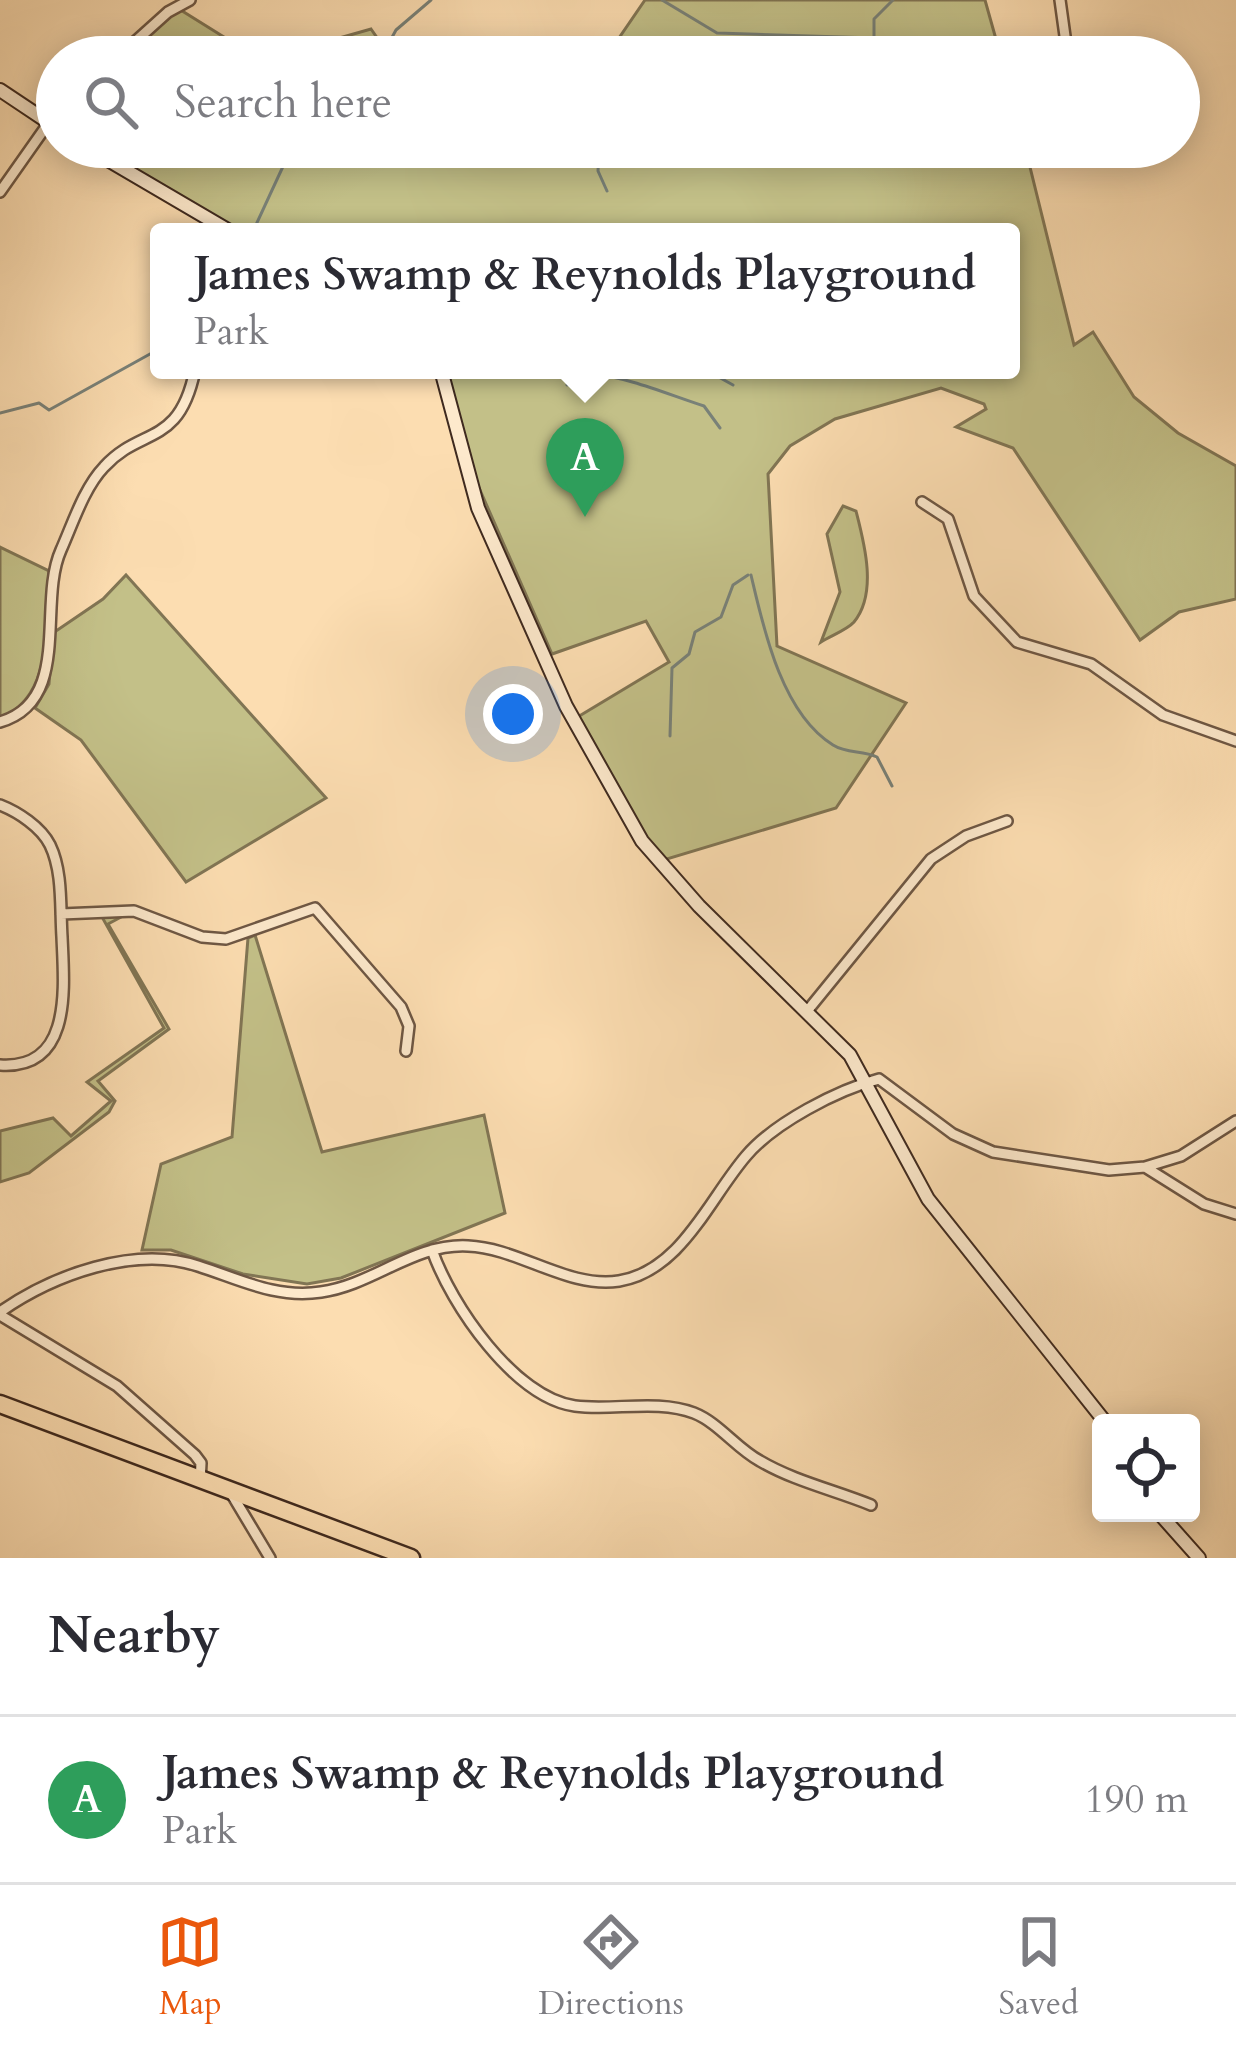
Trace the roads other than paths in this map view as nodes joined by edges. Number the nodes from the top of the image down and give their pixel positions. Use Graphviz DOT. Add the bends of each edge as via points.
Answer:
graph roads {
  1 [pos="190,0"];
  2 [pos="1060,0"];
  3 [pos="141,36"];
  4 [pos="1065,36"];
  5 [pos="0,90"];
  6 [pos="36,111"];
  7 [pos="36,145"];
  8 [pos="122,168"];
  9 [pos="0,192"];
  10 [pos="214,223"];
  11 [pos="192,379"];
  12 [pos="443,379"];
  13 [pos="922,502"];
  14 [pos="0,722"];
  15 [pos="1236,741"];
  16 [pos="0,805"];
  17 [pos="1007,821"];
  18 [pos="61,914"];
  19 [pos="808,1010"];
  20 [pos="406,1051"];
  21 [pos="0,1065"];
  22 [pos="867,1082"];
  23 [pos="897,1093"];
  24 [pos="877,1105"];
  25 [pos="1236,1121"];
  26 [pos="1145,1167"];
  27 [pos="1236,1214"];
  28 [pos="432,1250"];
  29 [pos="0,1313"];
  30 [pos="0,1404"];
  31 [pos="1099,1414"];
  32 [pos="200,1482"];
  33 [pos="231,1493"];
  34 [pos="871,1505"];
  35 [pos="1167,1522"];
  36 [pos="270,1558"];
  37 [pos="411,1558"];
  38 [pos="1199,1558"];
  1 -- 3 [label="street"];
  2 -- 4 [label="street"];
  5 -- 6 [label="street"];
  7 -- 9 [label="street"];
  8 -- 10 [label="street"];
  11 -- 14 [label="street" via="169,425 96,477 54,570 45,678 26,709"];
  12 -- 19 [label="street" via="478,508 600,770 672,878"];
  13 -- 15 [label="street" via="948,519 974,596 1017,642 1091,664 1163,716"];
  16 -- 18 [label="street" via="48,840"];
  17 -- 19 [label="street" via="931,860"];
  18 -- 20 [label="street" via="134,911 226,938 315,908 401,1007"];
  18 -- 21 [label="street" via="57,1032 29,1063"];
  19 -- 22 [label="street"];
  22 -- 23 [label="street" via="879,1078"];
  22 -- 24 [label="street"];
  22 -- 28 [label="street" via="757,1145 691,1230 634,1277 592,1280 486,1247"];
  23 -- 24 [label="street"];
  23 -- 26 [label="street" via="992,1152 1108,1170"];
  24 -- 31 [label="street" via="928,1199"];
  25 -- 26 [label="street" via="1181,1156"];
  26 -- 27 [label="street"];
  28 -- 29 [label="street" via="344,1288 308,1294 143,1259 43,1284"];
  28 -- 34 [label="street" via="451,1289 533,1392 575,1406 685,1410 757,1460"];
  29 -- 32 [label="street" via="129,1396 195,1454"];
  30 -- 32 [label="highway"];
  32 -- 33 [label="highway"];
  33 -- 36 [label="street"];
  33 -- 37 [label="highway"];
  35 -- 38 [label="street"];
}
